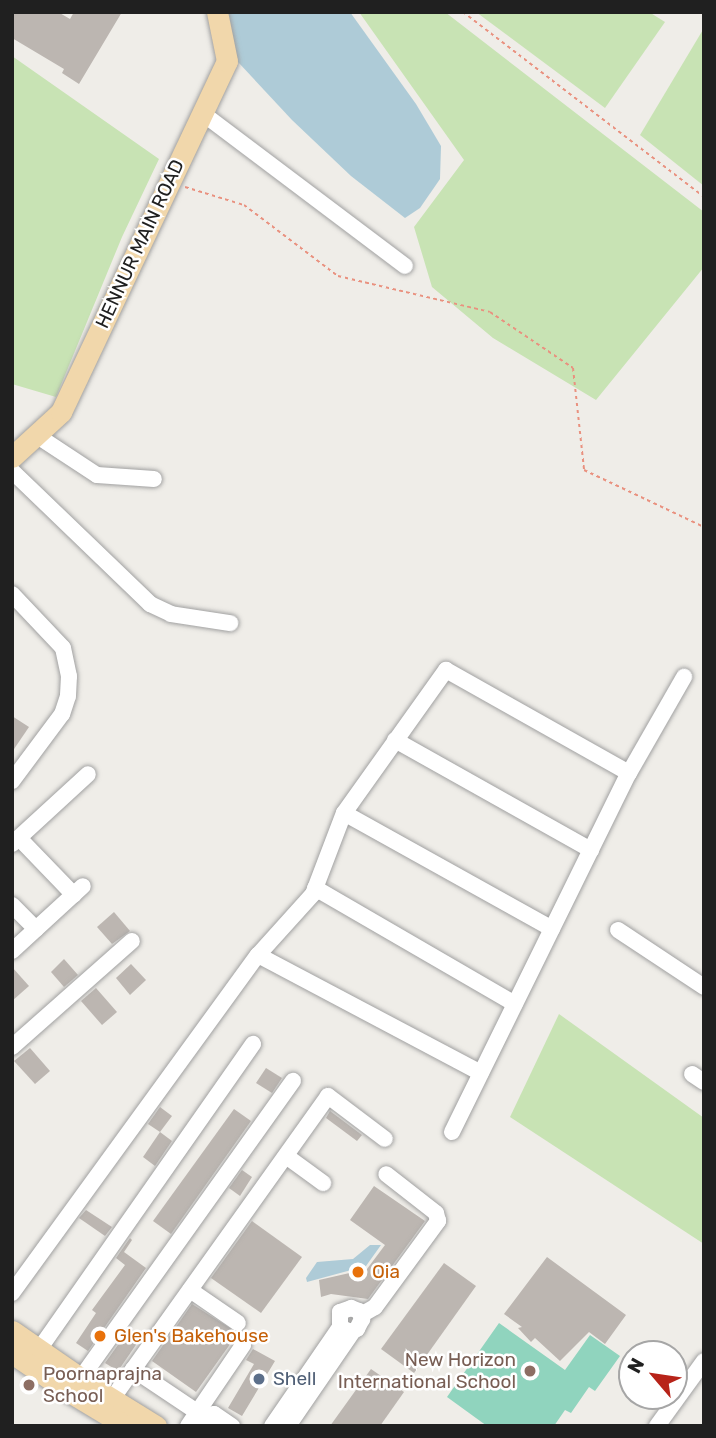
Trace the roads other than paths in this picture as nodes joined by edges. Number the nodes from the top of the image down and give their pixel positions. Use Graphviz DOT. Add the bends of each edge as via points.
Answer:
graph roads {
  1 [pos="217,12"];
  2 [pos="202,113"];
  3 [pos="405,266"];
  4 [pos="36,435"];
  5 [pos="12,457"];
  6 [pos="12,471"];
  7 [pos="154,479"];
  8 [pos="12,594"];
  9 [pos="230,623"];
  10 [pos="684,677"];
  11 [pos="395,740"];
  12 [pos="629,773"];
  13 [pos="88,774"];
  14 [pos="12,782"];
  15 [pos="344,813"];
  16 [pos="16,841"];
  17 [pos="591,850"];
  18 [pos="315,888"];
  19 [pos="12,905"];
  20 [pos="36,929"];
  21 [pos="552,929"];
  22 [pos="618,930"];
  23 [pos="132,940"];
  24 [pos="12,951"];
  25 [pos="258,955"];
  26 [pos="704,987"];
  27 [pos="515,1004"];
  28 [pos="253,1044"];
  29 [pos="12,1046"];
  30 [pos="481,1073"];
  31 [pos="293,1081"];
  32 [pos="452,1132"];
  33 [pos="385,1139"];
  34 [pos="286,1156"];
  35 [pos="386,1174"];
  36 [pos="323,1182"];
  37 [pos="190,1290"];
  38 [pos="12,1293"];
  39 [pos="237,1323"];
  40 [pos="347,1329"];
  41 [pos="12,1331"];
  42 [pos="243,1345"];
  43 [pos="38,1351"];
  44 [pos="12,1353"];
  45 [pos="704,1361"];
  46 [pos="134,1369"];
  47 [pos="81,1378"];
  48 [pos="100,1398"];
  49 [pos="197,1421"];
  50 [pos="126,1426"];
  51 [pos="156,1426"];
  52 [pos="232,1426"];
  53 [pos="272,1426"];
  54 [pos="288,1426"];
  55 [pos="657,1426"];
  1 -- 2 [label="main road, HENNUR MAIN ROAD" via="227,61"];
  2 -- 3 [label="street"];
  2 -- 4 [label="main road, HENNUR MAIN ROAD" via="61,412"];
  4 -- 5 [label="main road, HENNUR MAIN ROAD"];
  4 -- 7 [label="street" via="97,475"];
  6 -- 9 [label="street" via="150,604 171,614"];
  8 -- 14 [label="street" via="63,648 69,676 62,714"];
  10 -- 12 [label="street"];
  11 -- 12 [label="street" via="446,670"];
  11 -- 15 [label="street"];
  11 -- 17 [label="street"];
  12 -- 17 [label="street"];
  13 -- 16 [label="street"];
  15 -- 18 [label="street"];
  15 -- 21 [label="street"];
  16 -- 20 [label="street" via="79,890"];
  17 -- 21 [label="street"];
  18 -- 25 [label="street"];
  18 -- 27 [label="street"];
  19 -- 20 [label="street"];
  20 -- 24 [label="street"];
  21 -- 27 [label="street"];
  22 -- 26 [label="street"];
  23 -- 29 [label="street"];
  25 -- 30 [label="street"];
  25 -- 38 [label="street"];
  27 -- 30 [label="street"];
  28 -- 43 [label="street"];
  30 -- 32 [label="street"];
  31 -- 47 [label="street"];
  33 -- 34 [label="street" via="328,1096"];
  34 -- 36 [label="street"];
  34 -- 37 [label="street"];
  35 -- 40 [label="street" via="436,1213 438,1221 375,1307 361,1315 361,1323"];
  37 -- 39 [label="street"];
  37 -- 46 [label="street"];
  40 -- 53 [label="street"];
  40 -- 54 [label="street"];
  41 -- 43 [label="main road"];
  42 -- 49 [label="street"];
  43 -- 47 [label="main road"];
  44 -- 48 [label="main road"];
  45 -- 55 [label="street"];
  46 -- 48 [label="street"];
  46 -- 49 [label="street"];
  47 -- 48 [label="main road"];
  48 -- 50 [label="main road"];
  48 -- 51 [label="main road"];
  49 -- 52 [label="street" via="214,1414"];
}
